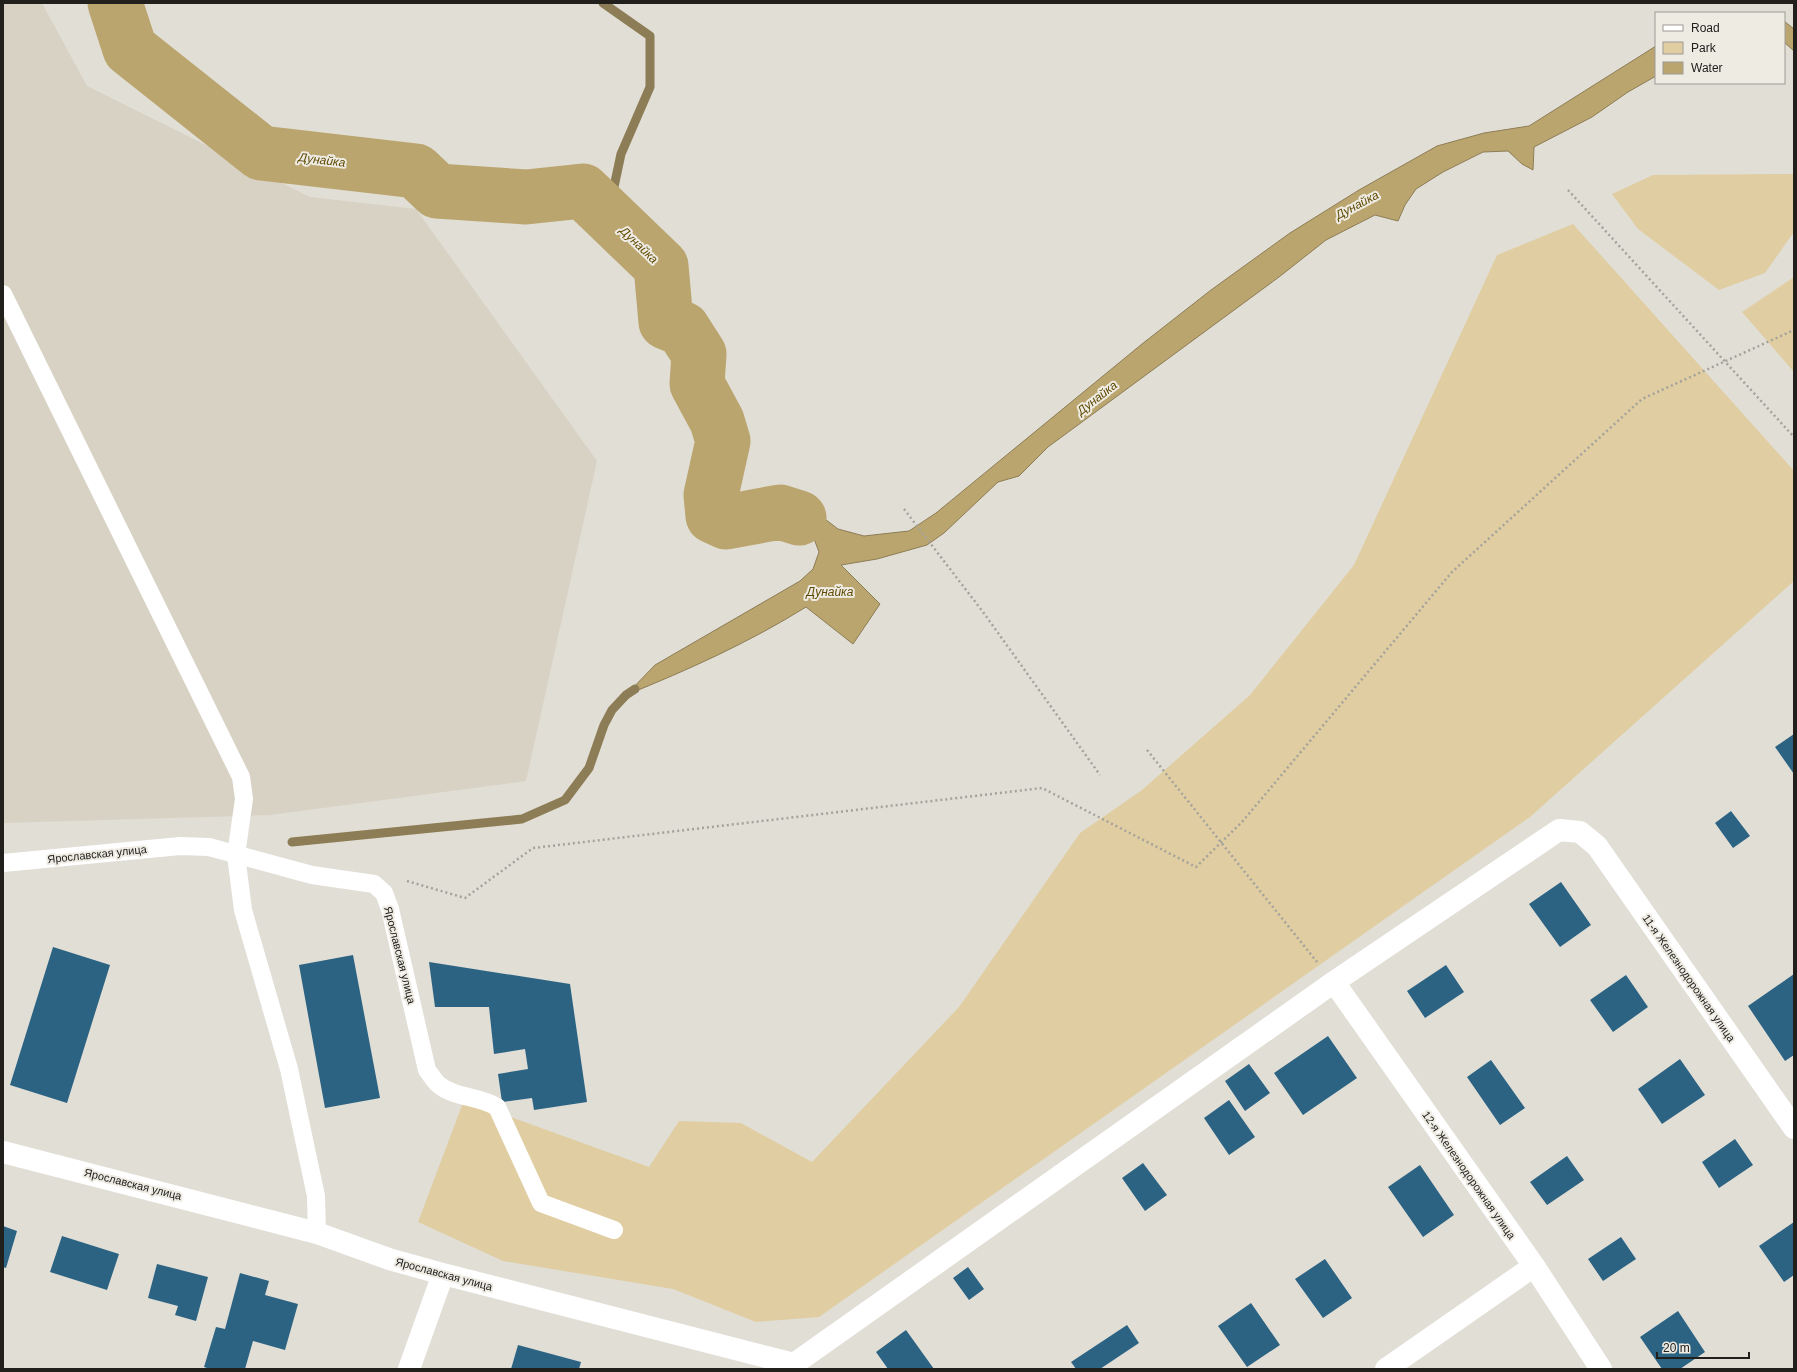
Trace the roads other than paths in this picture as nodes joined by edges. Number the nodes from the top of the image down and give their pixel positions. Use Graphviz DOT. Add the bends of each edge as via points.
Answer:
graph roads {
  1 [pos="3,294"];
  2 [pos="236,855"];
  3 [pos="3,863"];
  4 [pos="1334,982"];
  5 [pos="1794,1128"];
  6 [pos="3,1152"];
  7 [pos="614,1230"];
  8 [pos="318,1232"];
  9 [pos="1534,1266"];
  10 [pos="443,1274"];
  11 [pos="796,1366"];
  12 [pos="409,1369"];
  13 [pos="1386,1369"];
  14 [pos="1601,1369"];
  1 -- 2 [label="lane" via="241,777 244,799"];
  2 -- 3 [label="lane, Ярославская улица" via="209,847 180,846"];
  2 -- 7 [label="lane, Ярославская улица" via="312,875 374,884 384,893 428,1070 438,1084 450,1092 489,1102 497,1107 541,1203"];
  2 -- 8 [label="lane" via="243,910 292,1084 316,1196"];
  4 -- 5 [label="street, 11-я Железнодорожная улица" via="1559,830 1580,832 1597,846"];
  4 -- 9 [label="street, 12-я Железнодорожная улица"];
  4 -- 11 [label="street"];
  6 -- 8 [label="street, Ярославская улица"];
  8 -- 10 [label="street, Ярославская улица" via="389,1259"];
  9 -- 13 [label="street"];
  9 -- 14 [label="street, 12-я Железнодорожная улица"];
  10 -- 11 [label="street, Ярославская улица"];
  10 -- 12 [label="street"];
}
